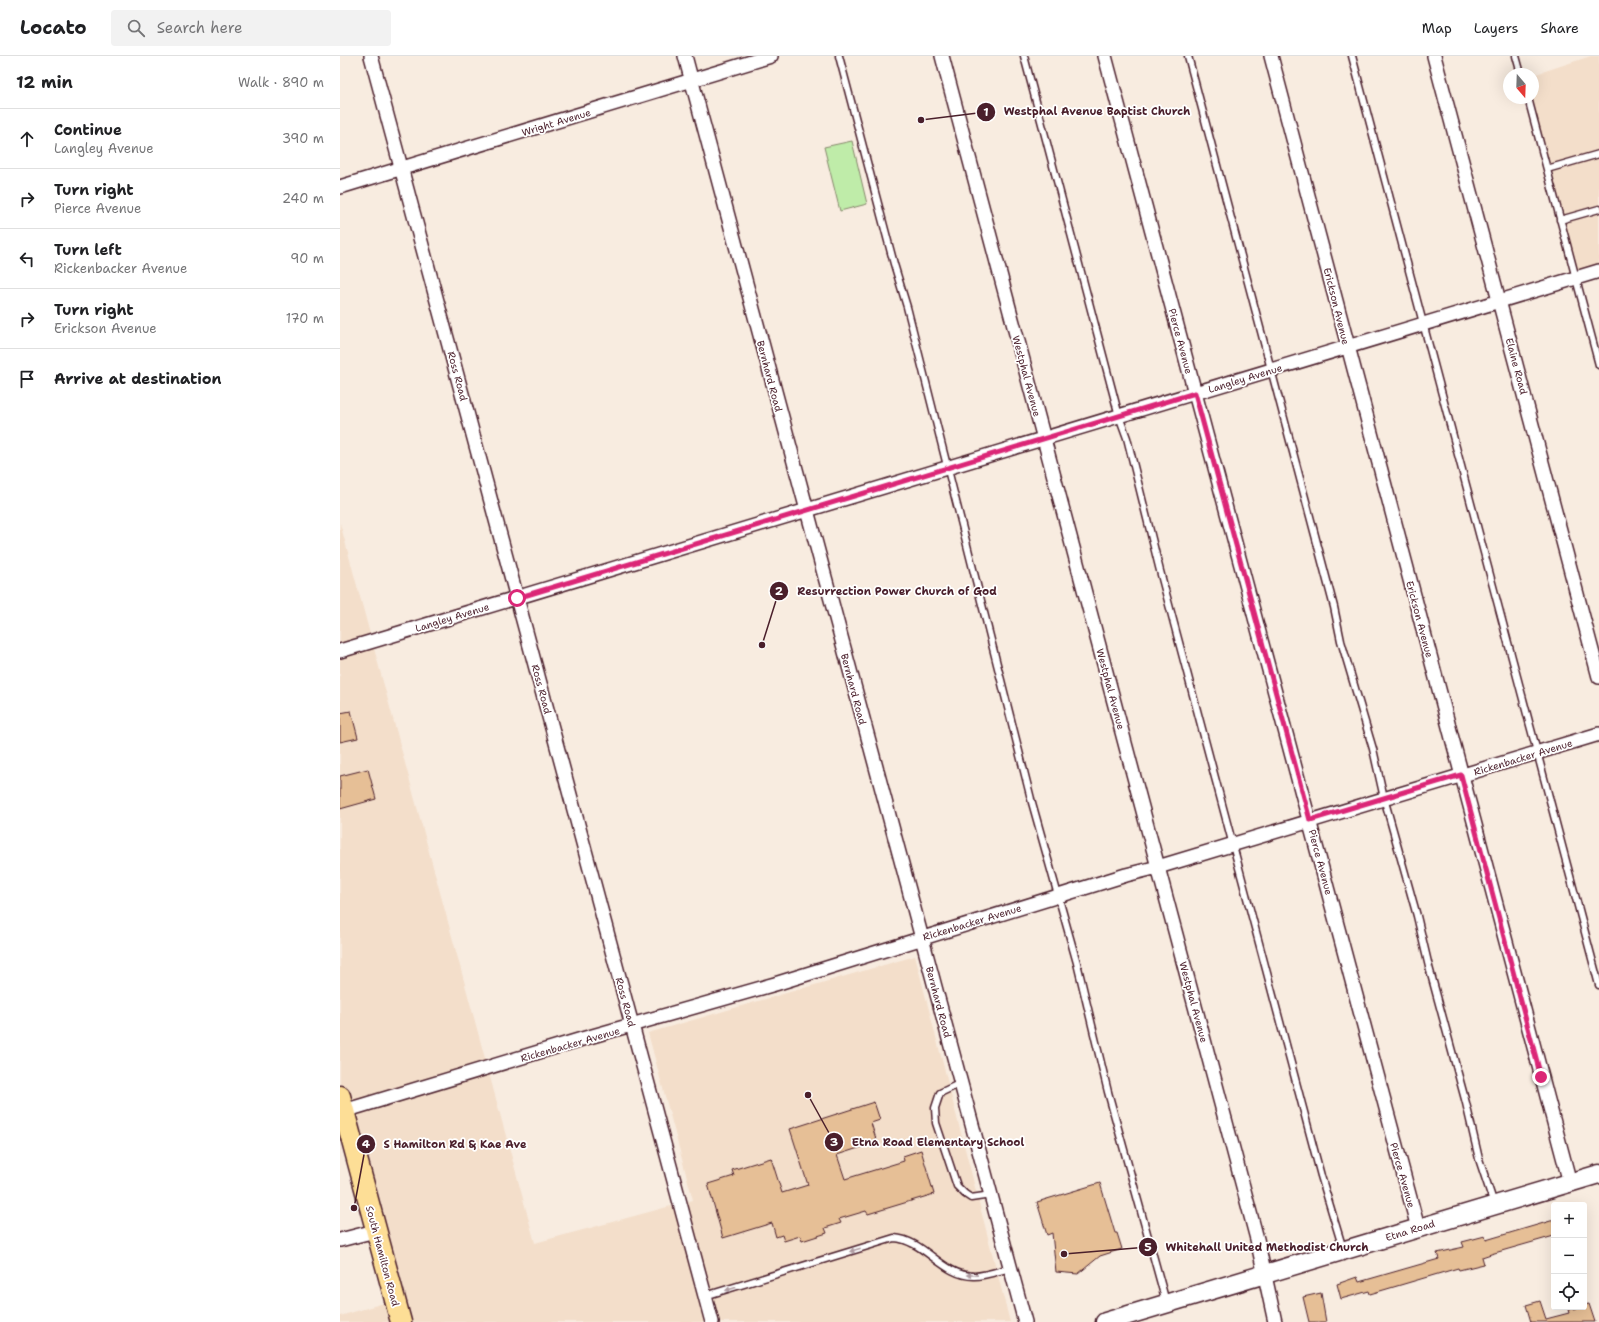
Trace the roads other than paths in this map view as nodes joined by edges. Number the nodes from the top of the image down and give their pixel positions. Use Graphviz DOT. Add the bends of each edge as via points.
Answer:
graph roads {
  1 [pos="371,56"];
  2 [pos="684,56"];
  3 [pos="771,56"];
  4 [pos="839,56"];
  5 [pos="942,56"];
  6 [pos="1024,56"];
  7 [pos="1105,56"];
  8 [pos="1188,56"];
  9 [pos="1271,56"];
  10 [pos="1352,56"];
  11 [pos="1434,56"];
  12 [pos="1516,56"];
  13 [pos="1519,68"];
  14 [pos="691,80"];
  15 [pos="1530,104"];
  16 [pos="1599,154"];
  17 [pos="1547,169"];
  18 [pos="402,170"];
  19 [pos="340,187"];
  20 [pos="1599,209"];
  21 [pos="1560,220"];
  22 [pos="1599,272"];
  23 [pos="1576,278"];
  24 [pos="1500,301"];
  25 [pos="1422,325"];
  26 [pos="1348,348"];
  27 [pos="1599,365"];
  28 [pos="1271,370"];
  29 [pos="1195,393"];
  30 [pos="1119,416"];
  31 [pos="1043,439"];
  32 [pos="946,468"];
  33 [pos="806,510"];
  34 [pos="517,598"];
  35 [pos="340,651"];
  36 [pos="1599,677"];
  37 [pos="1599,734"];
  38 [pos="1537,752"];
  39 [pos="1461,775"];
  40 [pos="1384,798"];
  41 [pos="1310,820"];
  42 [pos="1234,844"];
  43 [pos="1158,867"];
  44 [pos="1058,896"];
  45 [pos="921,938"];
  46 [pos="1599,985"];
  47 [pos="632,1025"];
  48 [pos="961,1083"];
  49 [pos="342,1104"];
  50 [pos="1599,1174"];
  51 [pos="1570,1183"];
  52 [pos="991,1195"];
  53 [pos="1494,1205"];
  54 [pos="1418,1228"];
  55 [pos="375,1231"];
  56 [pos="340,1240"];
  57 [pos="1343,1250"];
  58 [pos="1010,1268"];
  59 [pos="1265,1274"];
  60 [pos="705,1296"];
  61 [pos="1166,1304"];
  62 [pos="401,1322"];
  63 [pos="712,1322"];
  64 [pos="1025,1322"];
  65 [pos="1105,1322"];
  66 [pos="1275,1322"];
  1 -- 18 [label="street, Ross Road"];
  2 -- 14 [label="street, Bernhard Road"];
  3 -- 14 [label="street, Wright Avenue"];
  4 -- 32 [label="lane" via="907,307"];
  5 -- 31 [label="street, Westphal Avenue"];
  6 -- 30 [label="lane"];
  7 -- 29 [label="street, Pierce Avenue"];
  8 -- 28 [label="lane"];
  9 -- 26 [label="street, Erickson Avenue"];
  10 -- 25 [label="lane" via="1418,299"];
  11 -- 24 [label="street, Elaine Road"];
  12 -- 13 [label="lane"];
  14 -- 18 [label="street, Wright Avenue"];
  14 -- 33 [label="street, Bernhard Road"];
  15 -- 17 [label="lane"];
  16 -- 17 [label="lane"];
  17 -- 21 [label="lane"];
  18 -- 19 [label="street, Wright Avenue"];
  18 -- 34 [label="street, Ross Road"];
  20 -- 21 [label="lane"];
  21 -- 23 [label="lane"];
  22 -- 23 [label="street, Langley Avenue"];
  23 -- 24 [label="street, Langley Avenue"];
  23 -- 27 [label="lane"];
  24 -- 25 [label="street, Langley Avenue"];
  24 -- 36 [label="street, Elaine Road"];
  25 -- 26 [label="street, Langley Avenue"];
  25 -- 38 [label="lane"];
  26 -- 28 [label="street, Langley Avenue"];
  26 -- 39 [label="street, Erickson Avenue"];
  28 -- 29 [label="street, Langley Avenue"];
  28 -- 40 [label="lane"];
  29 -- 30 [label="street, Langley Avenue"];
  29 -- 41 [label="street, Pierce Avenue"];
  30 -- 31 [label="street, Langley Avenue"];
  30 -- 42 [label="lane" via="1127,438"];
  31 -- 32 [label="street, Langley Avenue"];
  31 -- 43 [label="street, Westphal Avenue"];
  32 -- 33 [label="street, Langley Avenue"];
  32 -- 44 [label="lane"];
  33 -- 34 [label="street, Langley Avenue"];
  33 -- 45 [label="street, Bernhard Road"];
  34 -- 35 [label="street, Langley Avenue"];
  34 -- 47 [label="street, Ross Road"];
  37 -- 38 [label="street, Rickenbacker Avenue"];
  38 -- 39 [label="street, Rickenbacker Avenue"];
  38 -- 46 [label="lane"];
  39 -- 40 [label="street, Rickenbacker Avenue"];
  39 -- 51 [label="street, Erickson Avenue"];
  40 -- 41 [label="street, Rickenbacker Avenue"];
  40 -- 53 [label="lane" via="1479,1159"];
  41 -- 42 [label="street, Rickenbacker Avenue"];
  41 -- 54 [label="street, Pierce Avenue"];
  42 -- 43 [label="street, Rickenbacker Avenue"];
  42 -- 57 [label="lane" via="1321,1176"];
  43 -- 44 [label="street, Rickenbacker Avenue"];
  43 -- 59 [label="street, Westphal Avenue"];
  44 -- 45 [label="street, Rickenbacker Avenue"];
  44 -- 61 [label="lane"];
  45 -- 47 [label="street, Rickenbacker Avenue"];
  45 -- 48 [label="street, Bernhard Road"];
  47 -- 49 [label="street, Rickenbacker Avenue"];
  47 -- 60 [label="street, Ross Road"];
  48 -- 52 [label="street, Bernhard Road"];
  48 -- 52 [label="lane" via="940,1093 935,1108 940,1140 957,1186 972,1198"];
  49 -- 55 [label="main road, South Hamilton Road"];
  50 -- 51 [label="street, Etna Road"];
  51 -- 53 [label="street, Etna Road"];
  52 -- 58 [label="street, Bernhard Road"];
  53 -- 54 [label="street, Etna Road"];
  54 -- 57 [label="street, Etna Road"];
  55 -- 56 [label="street"];
  55 -- 62 [label="main road, South Hamilton Road"];
  57 -- 59 [label="street, Etna Road"];
  58 -- 60 [label="lane, one-way" via="974,1276 956,1274 913,1243 894,1238"];
  58 -- 64 [label="street, Bernhard Road"];
  59 -- 61 [label="street, Etna Road"];
  59 -- 66 [label="street, Westphal Avenue"];
  60 -- 63 [label="street, Ross Road"];
  61 -- 65 [label="street, Etna Road"];
}
